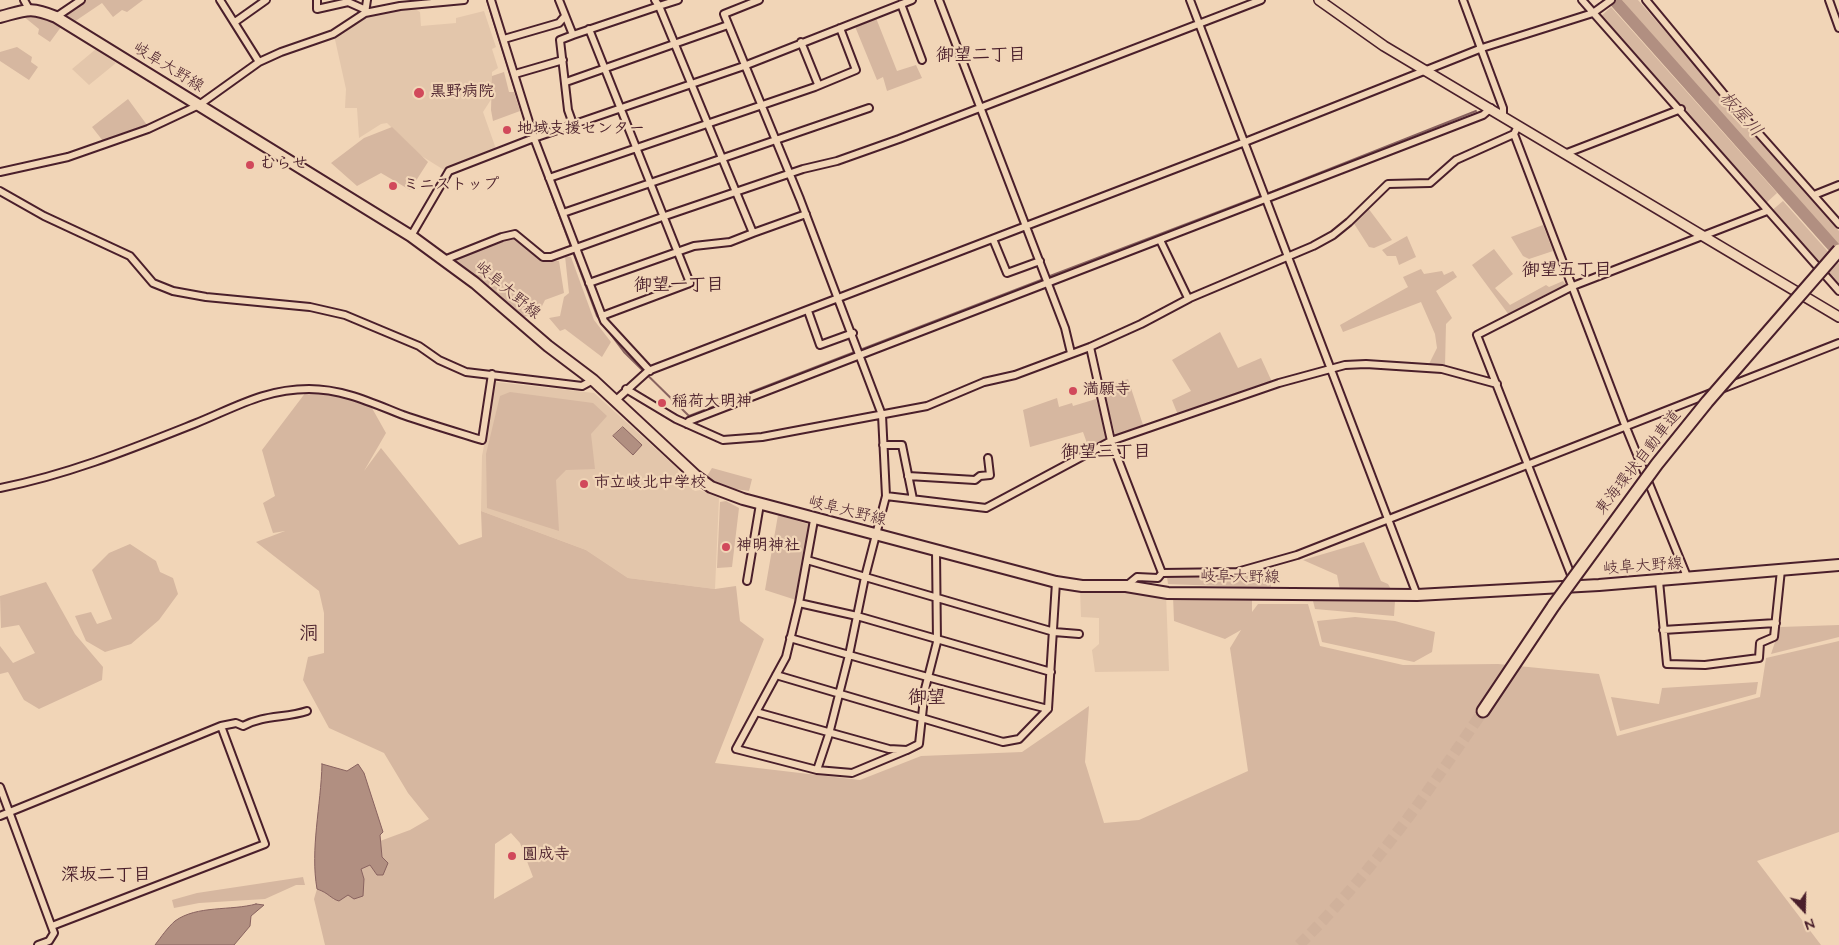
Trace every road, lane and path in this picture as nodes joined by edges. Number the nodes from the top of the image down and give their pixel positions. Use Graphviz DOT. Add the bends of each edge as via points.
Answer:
graph roads {
  1 [pos="81,0"];
  2 [pos="220,0"];
  3 [pos="266,0"];
  4 [pos="316,0"];
  5 [pos="367,0"];
  6 [pos="464,0"];
  7 [pos="491,0"];
  8 [pos="559,0"];
  9 [pos="678,0"];
  10 [pos="759,0"];
  11 [pos="912,0"];
  12 [pos="939,0"];
  13 [pos="1190,0"];
  14 [pos="1261,0"];
  15 [pos="1319,0"];
  16 [pos="1463,0"];
  17 [pos="1582,0"];
  18 [pos="1611,0"];
  19 [pos="1646,0"];
  20 [pos="1829,0"];
  21 [pos="348,1"];
  22 [pos="26,2"];
  23 [pos="399,3"];
  24 [pos="657,3"];
  25 [pos="901,4"];
  26 [pos="366,12"];
  27 [pos="1597,12"];
  28 [pos="565,16"];
  29 [pos="0,17"];
  30 [pos="56,17"];
  31 [pos="235,22"];
  32 [pos="1200,24"];
  33 [pos="728,25"];
  34 [pos="840,28"];
  35 [pos="1839,28"];
  36 [pos="589,29"];
  37 [pos="573,35"];
  38 [pos="504,39"];
  39 [pos="801,42"];
  40 [pos="674,45"];
  41 [pos="1482,48"];
  42 [pos="563,60"];
  43 [pos="922,60"];
  44 [pos="259,62"];
  45 [pos="744,66"];
  46 [pos="605,68"];
  47 [pos="1427,71"];
  48 [pos="515,74"];
  49 [pos="566,82"];
  50 [pos="690,83"];
  51 [pos="818,84"];
  52 [pos="199,105"];
  53 [pos="760,105"];
  54 [pos="621,107"];
  55 [pos="869,108"];
  56 [pos="1491,108"];
  57 [pos="980,109"];
  58 [pos="1680,109"];
  59 [pos="1503,115"];
  60 [pos="573,124"];
  61 [pos="707,124"];
  62 [pos="1516,130"];
  63 [pos="534,138"];
  64 [pos="777,140"];
  65 [pos="1245,142"];
  66 [pos="637,148"];
  67 [pos="1568,154"];
  68 [pos="722,159"];
  69 [pos="0,172"];
  70 [pos="790,174"];
  71 [pos="550,178"];
  72 [pos="651,183"];
  73 [pos="1839,184"];
  74 [pos="0,192"];
  75 [pos="736,193"];
  76 [pos="1814,195"];
  77 [pos="1266,199"];
  78 [pos="1767,211"];
  79 [pos="563,213"];
  80 [pos="806,214"];
  81 [pos="665,216"];
  82 [pos="1839,224"];
  83 [pos="1026,226"];
  84 [pos="753,233"];
  85 [pos="411,236"];
  86 [pos="1704,236"];
  87 [pos="993,239"];
  88 [pos="1160,240"];
  89 [pos="576,248"];
  90 [pos="1839,250"];
  91 [pos="678,252"];
  92 [pos="1288,255"];
  93 [pos="444,260"];
  94 [pos="1040,261"];
  95 [pos="589,283"];
  96 [pos="1048,283"];
  97 [pos="1573,286"];
  98 [pos="1839,291"];
  99 [pos="839,298"];
  100 [pos="1188,298"];
  101 [pos="808,311"];
  102 [pos="602,316"];
  103 [pos="1839,318"];
  104 [pos="853,333"];
  105 [pos="1839,342"];
  106 [pos="1090,347"];
  107 [pos="1071,353"];
  108 [pos="861,355"];
  109 [pos="1332,368"];
  110 [pos="650,371"];
  111 [pos="492,374"];
  112 [pos="593,380"];
  113 [pos="1497,384"];
  114 [pos="626,389"];
  115 [pos="616,400"];
  116 [pos="882,415"];
  117 [pos="687,424"];
  118 [pos="1625,425"];
  119 [pos="1111,440"];
  120 [pos="883,445"];
  121 [pos="988,458"];
  122 [pos="1529,463"];
  123 [pos="908,476"];
  124 [pos="0,488"];
  125 [pos="886,496"];
  126 [pos="913,500"];
  127 [pos="760,504"];
  128 [pos="814,520"];
  129 [pos="1388,520"];
  130 [pos="876,535"];
  131 [pos="936,551"];
  132 [pos="808,560"];
  133 [pos="1839,565"];
  134 [pos="1781,570"];
  135 [pos="1162,573"];
  136 [pos="865,577"];
  137 [pos="1688,579"];
  138 [pos="747,580"];
  139 [pos="1659,581"];
  140 [pos="1056,582"];
  141 [pos="1126,586"];
  142 [pos="1576,587"];
  143 [pos="1417,595"];
  144 [pos="936,598"];
  145 [pos="799,603"];
  146 [pos="857,616"];
  147 [pos="1776,623"];
  148 [pos="1663,630"];
  149 [pos="1054,632"];
  150 [pos="1079,634"];
  151 [pos="790,638"];
  152 [pos="937,639"];
  153 [pos="849,655"];
  154 [pos="1051,672"];
  155 [pos="776,675"];
  156 [pos="928,676"];
  157 [pos="839,696"];
  158 [pos="1048,709"];
  159 [pos="307,711"];
  160 [pos="1483,711"];
  161 [pos="756,712"];
  162 [pos="921,719"];
  163 [pos="221,726"];
  164 [pos="829,734"];
  165 [pos="906,750"];
  166 [pos="818,770"];
  167 [pos="0,787"];
  168 [pos="10,812"];
  169 [pos="0,816"];
  170 [pos="52,926"];
  171 [pos="38,945"];
  1 -- 30 [label="street"];
  2 -- 31 [label="street"];
  3 -- 31 [label="street"];
  4 -- 21 [label="street" via="316,9"];
  5 -- 26 [label="street"];
  6 -- 23 [label="street"];
  7 -- 38 [label="street"];
  8 -- 28 [label="street"];
  9 -- 24 [label="street"];
  10 -- 33 [label="street" via="724,14"];
  11 -- 25 [label="street"];
  12 -- 57 [label="street"];
  13 -- 32 [label="street"];
  14 -- 32 [label="street"];
  15 -- 47 [label="street"];
  16 -- 41 [label="street"];
  17 -- 27 [label="street"];
  18 -- 27 [label="street"];
  19 -- 76 [label="street"];
  20 -- 35 [label="street"];
  21 -- 26 [label="street"];
  22 -- 29 [label="main road, 岐阜大野線"];
  22 -- 30 [label="main road, 岐阜大野線"];
  23 -- 26 [label="street"];
  24 -- 36 [label="street"];
  24 -- 40 [label="street"];
  25 -- 34 [label="street"];
  25 -- 43 [label="street"];
  26 -- 44 [label="street" via="333,34"];
  27 -- 41 [label="street"];
  27 -- 58 [label="street"];
  28 -- 37 [label="street"];
  28 -- 38 [label="street" via="559,22"];
  30 -- 52 [label="main road, 岐阜大野線"];
  31 -- 44 [label="street"];
  32 -- 57 [label="street"];
  32 -- 65 [label="street"];
  33 -- 40 [label="street"];
  33 -- 45 [label="street"];
  34 -- 39 [label="street"];
  34 -- 51 [label="street" via="856,70"];
  36 -- 37 [label="street"];
  36 -- 46 [label="street"];
  37 -- 42 [label="street" via="560,40"];
  38 -- 48 [label="street"];
  39 -- 45 [label="street"];
  39 -- 51 [label="street"];
  40 -- 46 [label="street"];
  40 -- 50 [label="street"];
  41 -- 47 [label="street"];
  41 -- 59 [label="street"];
  42 -- 48 [label="street"];
  42 -- 49 [label="street"];
  44 -- 52 [label="street"];
  45 -- 50 [label="street"];
  45 -- 53 [label="street"];
  46 -- 49 [label="street"];
  46 -- 54 [label="street"];
  47 -- 56 [label="street"];
  47 -- 65 [label="street"];
  48 -- 63 [label="street"];
  49 -- 60 [label="street" via="568,110"];
  50 -- 54 [label="street"];
  50 -- 61 [label="street"];
  51 -- 53 [label="street"];
  52 -- 69 [label="street" via="148,129 68,157"];
  52 -- 85 [label="main road, 岐阜大野線"];
  53 -- 61 [label="street"];
  53 -- 64 [label="street"];
  54 -- 60 [label="street"];
  54 -- 66 [label="street"];
  55 -- 64 [label="street"];
  56 -- 59 [label="street"];
  56 -- 77 [label="street" via="1483,115"];
  57 -- 70 [label="street" via="838,161"];
  57 -- 83 [label="street"];
  58 -- 67 [label="street"];
  58 -- 78 [label="street"];
  59 -- 62 [label="street"];
  60 -- 63 [label="street"];
  61 -- 66 [label="street"];
  61 -- 68 [label="street"];
  62 -- 67 [label="street"];
  62 -- 92 [label="street" via="1456,160 1430,183 1388,184 1333,235"];
  62 -- 97 [label="street"];
  63 -- 71 [label="street"];
  63 -- 85 [label="street" via="449,171"];
  64 -- 68 [label="street"];
  64 -- 70 [label="street"];
  65 -- 77 [label="street"];
  65 -- 83 [label="street"];
  66 -- 71 [label="street"];
  66 -- 72 [label="street"];
  67 -- 86 [label="street"];
  68 -- 72 [label="street"];
  68 -- 75 [label="street"];
  70 -- 75 [label="street"];
  70 -- 80 [label="street"];
  71 -- 79 [label="street"];
  72 -- 79 [label="street"];
  72 -- 81 [label="street"];
  73 -- 76 [label="street"];
  74 -- 111 [label="street" via="130,256 153,283 173,291 345,314 419,346 439,360 466,372"];
  75 -- 81 [label="street"];
  75 -- 84 [label="street"];
  76 -- 82 [label="street"];
  77 -- 88 [label="street"];
  77 -- 92 [label="street"];
  78 -- 86 [label="street"];
  78 -- 98 [label="street"];
  79 -- 89 [label="street"];
  80 -- 84 [label="street"];
  80 -- 99 [label="street"];
  81 -- 89 [label="street"];
  81 -- 91 [label="street"];
  83 -- 87 [label="street"];
  83 -- 94 [label="street"];
  84 -- 91 [label="street" via="730,242 694,246"];
  85 -- 93 [label="main road, 岐阜大野線"];
  86 -- 97 [label="street"];
  86 -- 103 [label="street"];
  87 -- 94 [label="street" via="1007,273"];
  87 -- 99 [label="street"];
  88 -- 96 [label="street"];
  88 -- 100 [label="street"];
  89 -- 93 [label="street" via="543,257 515,234"];
  89 -- 95 [label="street"];
  90 -- 160 [label="highway, 東海環状自動車道, bridge" via="1657,464 1554,605"];
  91 -- 95 [label="street"];
  91 -- 102 [label="street" via="690,283"];
  92 -- 100 [label="street"];
  92 -- 109 [label="street"];
  93 -- 112 [label="main road, 岐阜大野線"];
  94 -- 96 [label="street"];
  95 -- 102 [label="street"];
  96 -- 107 [label="street"];
  96 -- 108 [label="street"];
  97 -- 113 [label="street" via="1477,335"];
  97 -- 118 [label="street"];
  99 -- 101 [label="street"];
  99 -- 104 [label="street"];
  100 -- 106 [label="street"];
  101 -- 104 [label="street" via="820,345"];
  101 -- 110 [label="street"];
  102 -- 110 [label="street"];
  104 -- 108 [label="street"];
  105 -- 118 [label="street" via="1664,413"];
  106 -- 107 [label="street"];
  106 -- 119 [label="street"];
  107 -- 116 [label="street" via="1015,375 984,382 927,406"];
  108 -- 116 [label="street"];
  108 -- 117 [label="street"];
  109 -- 113 [label="street" via="1366,364 1442,368"];
  109 -- 119 [label="street"];
  109 -- 129 [label="street"];
  110 -- 114 [label="street"];
  111 -- 112 [label="street" via="582,386"];
  111 -- 124 [label="street" via="482,440 334,391 270,392 97,462"];
  112 -- 115 [label="main road, 岐阜大野線"];
  113 -- 122 [label="street"];
  114 -- 115 [label="street"];
  114 -- 117 [label="street"];
  115 -- 127 [label="main road, 岐阜大野線" via="702,480 719,490"];
  116 -- 117 [label="street" via="738,440 723,440"];
  116 -- 120 [label="street"];
  118 -- 122 [label="street"];
  118 -- 137 [label="street"];
  119 -- 126 [label="street" via="986,508"];
  119 -- 135 [label="street"];
  120 -- 123 [label="street" via="902,445"];
  120 -- 125 [label="street"];
  121 -- 123 [label="street" via="990,475 974,480"];
  122 -- 129 [label="street"];
  122 -- 142 [label="street"];
  123 -- 126 [label="street"];
  125 -- 126 [label="street"];
  125 -- 130 [label="street"];
  127 -- 128 [label="main road, 岐阜大野線"];
  127 -- 138 [label="street"];
  128 -- 130 [label="main road, 岐阜大野線"];
  128 -- 132 [label="street"];
  129 -- 135 [label="street" via="1297,554 1237,572"];
  129 -- 143 [label="street"];
  130 -- 131 [label="main road, 岐阜大野線"];
  130 -- 136 [label="street"];
  131 -- 140 [label="main road, 岐阜大野線"];
  131 -- 144 [label="street"];
  132 -- 136 [label="street"];
  132 -- 145 [label="street"];
  133 -- 134 [label="main road, 岐阜大野線"];
  134 -- 137 [label="main road, 岐阜大野線"];
  134 -- 147 [label="street"];
  135 -- 141 [label="street" via="1158,578 1137,578"];
  136 -- 144 [label="street"];
  136 -- 146 [label="street"];
  137 -- 139 [label="main road, 岐阜大野線"];
  139 -- 142 [label="main road, 岐阜大野線"];
  139 -- 148 [label="street"];
  140 -- 141 [label="main road, 岐阜大野線" via="1082,586"];
  140 -- 149 [label="street"];
  141 -- 143 [label="main road, 岐阜大野線" via="1168,593"];
  142 -- 143 [label="main road, 岐阜大野線"];
  144 -- 149 [label="street"];
  144 -- 152 [label="street"];
  145 -- 146 [label="street"];
  145 -- 151 [label="street"];
  146 -- 152 [label="street"];
  146 -- 153 [label="street"];
  147 -- 148 [label="street"];
  147 -- 148 [label="street" via="1774,637 1760,643 1759,658 1706,665 1668,664"];
  149 -- 150 [label="street"];
  149 -- 154 [label="street"];
  151 -- 153 [label="street"];
  151 -- 155 [label="street" via="786,657"];
  152 -- 154 [label="street"];
  152 -- 156 [label="street"];
  153 -- 156 [label="street"];
  153 -- 157 [label="street"];
  154 -- 158 [label="street"];
  155 -- 157 [label="street"];
  155 -- 161 [label="street"];
  156 -- 158 [label="street"];
  156 -- 162 [label="street"];
  157 -- 162 [label="street"];
  157 -- 164 [label="street"];
  158 -- 162 [label="street" via="1019,739 1003,742"];
  159 -- 163 [label="street" via="243,726 236,723"];
  161 -- 164 [label="street"];
  161 -- 166 [label="street" via="736,749"];
  162 -- 165 [label="street" via="918,744"];
  163 -- 168 [label="street"];
  163 -- 170 [label="street" via="266,844"];
  164 -- 165 [label="street"];
  164 -- 166 [label="street"];
  165 -- 166 [label="street" via="852,773"];
  167 -- 168 [label="street"];
  168 -- 169 [label="street"];
  168 -- 170 [label="street"];
  170 -- 171 [label="street" via="54,933 50,941"];
}
